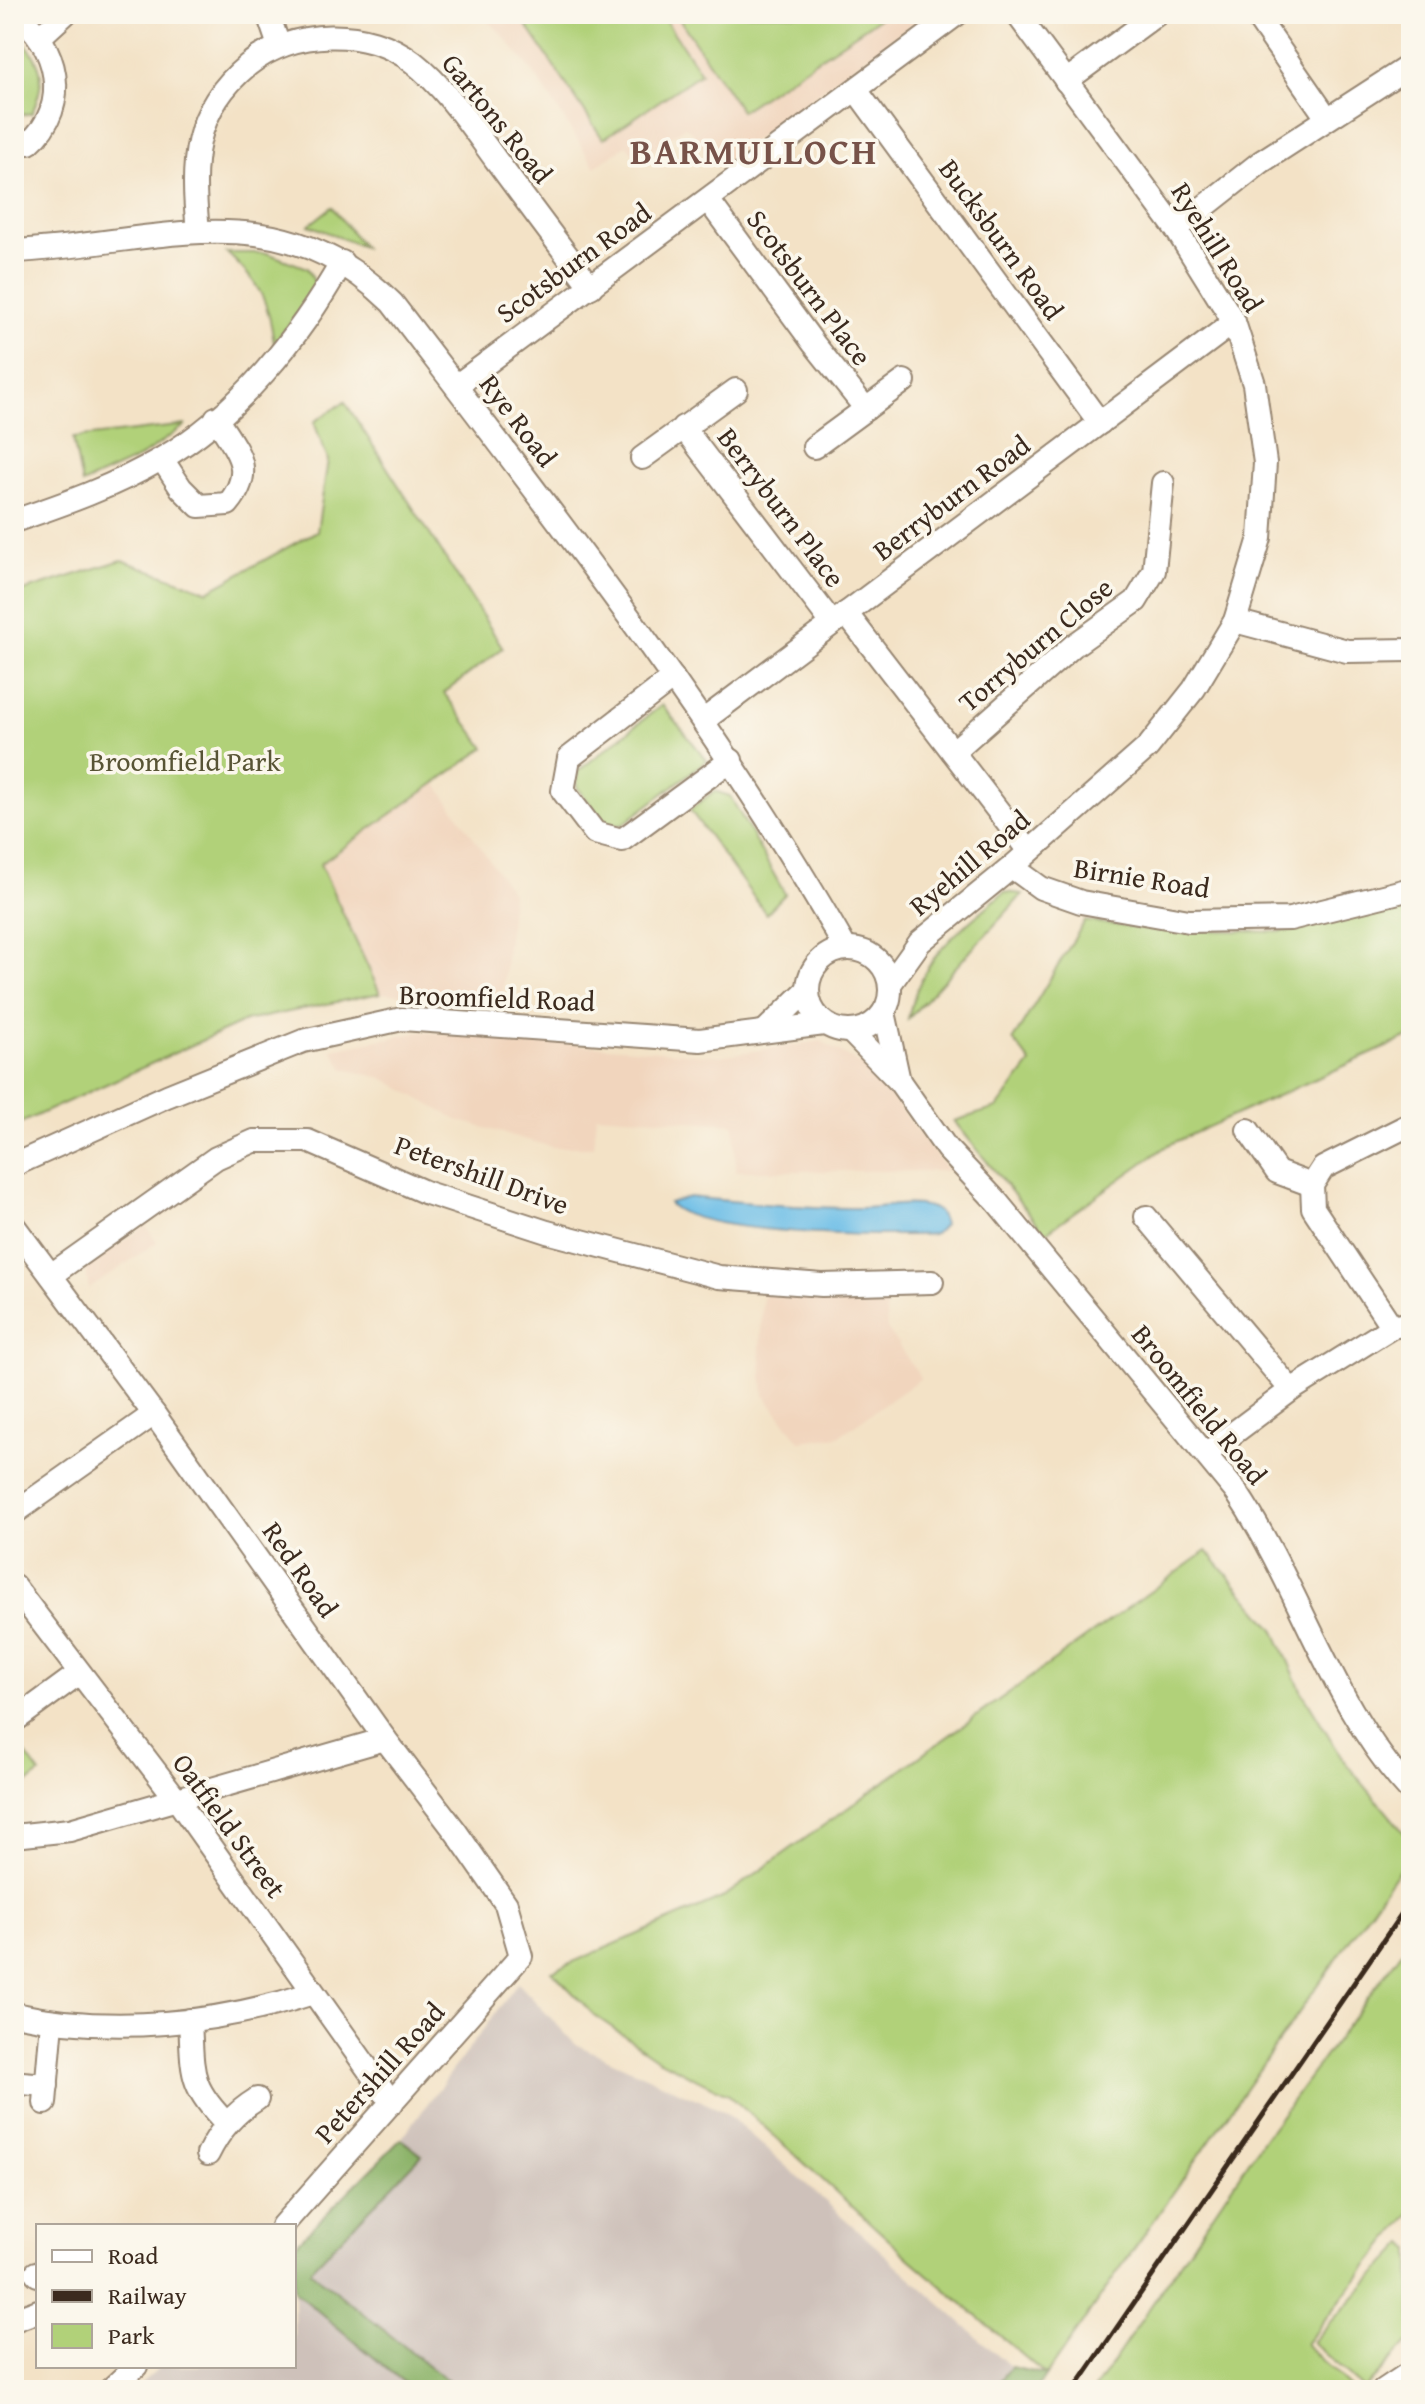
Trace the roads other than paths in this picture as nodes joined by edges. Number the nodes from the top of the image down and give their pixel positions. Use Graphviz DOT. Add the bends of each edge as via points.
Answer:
graph roads {
  1 [pos="16,14"];
  2 [pos="65,14"];
  3 [pos="268,14"];
  4 [pos="957,14"];
  5 [pos="1017,14"];
  6 [pos="1157,14"];
  7 [pos="1255,14"];
  8 [pos="41,36"];
  9 [pos="279,46"];
  10 [pos="1411,65"];
  11 [pos="1066,81"];
  12 [pos="856,90"];
  13 [pos="1327,118"];
  14 [pos="14,142"];
  15 [pos="708,200"];
  16 [pos="1176,229"];
  17 [pos="198,231"];
  18 [pos="14,251"];
  19 [pos="342,262"];
  20 [pos="591,287"];
  21 [pos="1234,322"];
  22 [pos="904,381"];
  23 [pos="456,386"];
  24 [pos="736,390"];
  25 [pos="866,409"];
  26 [pos="216,418"];
  27 [pos="1100,423"];
  28 [pos="683,427"];
  29 [pos="814,447"];
  30 [pos="642,458"];
  31 [pos="162,459"];
  32 [pos="1163,483"];
  33 [pos="14,521"];
  34 [pos="839,618"];
  35 [pos="1235,621"];
  36 [pos="1411,650"];
  37 [pos="673,678"];
  38 [pos="704,720"];
  39 [pos="953,752"];
  40 [pos="731,760"];
  41 [pos="1029,851"];
  42 [pos="1012,867"];
  43 [pos="1411,889"];
  44 [pos="821,906"];
  45 [pos="920,942"];
  46 [pos="846,949"];
  47 [pos="874,957"];
  48 [pos="821,960"];
  49 [pos="890,984"];
  50 [pos="807,990"];
  51 [pos="884,1012"];
  52 [pos="824,1024"];
  53 [pos="765,1031"];
  54 [pos="851,1032"];
  55 [pos="899,1081"];
  56 [pos="1411,1124"];
  57 [pos="1248,1130"];
  58 [pos="14,1165"];
  59 [pos="1312,1185"];
  60 [pos="1146,1217"];
  61 [pos="14,1226"];
  62 [pos="51,1275"];
  63 [pos="932,1282"];
  64 [pos="1401,1325"];
  65 [pos="1291,1390"];
  66 [pos="154,1414"];
  67 [pos="1207,1453"];
  68 [pos="14,1513"];
  69 [pos="14,1586"];
  70 [pos="78,1674"];
  71 [pos="14,1721"];
  72 [pos="385,1739"];
  73 [pos="1411,1792"];
  74 [pos="178,1801"];
  75 [pos="14,1836"];
  76 [pos="521,1956"];
  77 [pos="313,1993"];
  78 [pos="14,2014"];
  79 [pos="190,2020"];
  80 [pos="52,2022"];
  81 [pos="22,2083"];
  82 [pos="257,2099"];
  83 [pos="392,2103"];
  84 [pos="227,2124"];
  85 [pos="208,2154"];
  86 [pos="284,2224"];
  87 [pos="36,2312"];
  88 [pos="14,2320"];
  89 [pos="134,2368"];
  90 [pos="1411,2372"];
  91 [pos="110,2390"];
  92 [pos="1384,2390"];
  1 -- 8 [label="street"];
  2 -- 8 [label="street"];
  3 -- 9 [label="street"];
  4 -- 12 [label="street, Scotsburn Road"];
  5 -- 11 [label="street, Ryehill Road"];
  6 -- 11 [label="street"];
  7 -- 13 [label="street"];
  8 -- 14 [label="street" via="56,75 53,99 41,132 29,143"];
  9 -- 17 [label="street, Gartons Road" via="235,76 201,130 192,177"];
  9 -- 20 [label="street, Gartons Road" via="318,37 355,38 413,62 473,129"];
  10 -- 13 [label="street"];
  11 -- 16 [label="street, Ryehill Road"];
  12 -- 15 [label="street, Scotsburn Road"];
  12 -- 27 [label="street, Bucksburn Road"];
  13 -- 16 [label="street"];
  15 -- 20 [label="street, Scotsburn Road"];
  15 -- 25 [label="street, Scotsburn Place"];
  16 -- 21 [label="street, Ryehill Road"];
  17 -- 18 [label="street, Rye Road"];
  17 -- 19 [label="street, Rye Road" via="280,236"];
  19 -- 23 [label="street, Rye Road" via="392,303"];
  19 -- 26 [label="street" via="319,303 271,365"];
  20 -- 23 [label="street, Scotsburn Road"];
  21 -- 27 [label="street, Berryburn Road"];
  21 -- 35 [label="street, Ryehill Road" via="1254,384 1265,463 1260,538"];
  22 -- 25 [label="street, Scotsburn Place"];
  23 -- 37 [label="street, Rye Road"];
  24 -- 28 [label="street, Berryburn Place"];
  25 -- 29 [label="street, Scotsburn Place"];
  26 -- 31 [label="street"];
  26 -- 31 [label="street" via="243,462 243,486 228,504 199,506"];
  27 -- 34 [label="street, Berryburn Road"];
  28 -- 30 [label="street, Berryburn Place"];
  28 -- 34 [label="street, Berryburn Place"];
  31 -- 33 [label="street" via="74,501"];
  32 -- 39 [label="street, Torryburn Close" via="1154,571 1136,601 1073,646"];
  34 -- 38 [label="street, Berryburn Road"];
  34 -- 39 [label="street, Berryburn Place"];
  35 -- 36 [label="street" via="1347,651"];
  35 -- 41 [label="street, Ryehill Road" via="1194,689 1148,747"];
  37 -- 38 [label="street, Rye Road"];
  37 -- 40 [label="street" via="569,758 563,791 595,833 622,840"];
  38 -- 40 [label="street, Rye Road"];
  39 -- 41 [label="street, Berryburn Place"];
  40 -- 44 [label="street, Rye Road"];
  41 -- 42 [label="street, Ryehill Road"];
  42 -- 43 [label="street, Birnie Road" via="1041,888 1081,902 1189,921 1290,919"];
  42 -- 45 [label="street, Ryehill Road"];
  44 -- 46 [label="street, Rye Road"];
  44 -- 48 [label="street"];
  45 -- 47 [label="street, Ryehill Road"];
  45 -- 49 [label="street, Ryehill Road"];
  46 -- 47 [label="street"];
  46 -- 48 [label="street"];
  47 -- 49 [label="street"];
  48 -- 50 [label="street"];
  49 -- 51 [label="street"];
  50 -- 52 [label="street" via="813,1013"];
  50 -- 53 [label="street"];
  51 -- 54 [label="street" via="870,1026"];
  51 -- 55 [label="street, Broomfield Road"];
  52 -- 53 [label="street, Broomfield Road"];
  52 -- 54 [label="street"];
  53 -- 58 [label="street, Broomfield Road" via="700,1040 402,1019 303,1041"];
  54 -- 55 [label="street, Broomfield Road"];
  55 -- 67 [label="street, Broomfield Road" via="947,1149"];
  56 -- 59 [label="street" via="1323,1168"];
  57 -- 59 [label="street" via="1277,1172"];
  59 -- 64 [label="street" via="1313,1208"];
  60 -- 65 [label="street"];
  61 -- 62 [label="street, Red Road"];
  62 -- 63 [label="street, Petershill Drive" via="216,1158 254,1141 308,1141 427,1193 547,1232 719,1277 822,1285"];
  62 -- 66 [label="street, Red Road"];
  64 -- 65 [label="street"];
  65 -- 67 [label="street"];
  66 -- 68 [label="street"];
  66 -- 72 [label="street, Red Road"];
  67 -- 73 [label="street, Broomfield Road" via="1267,1539 1366,1737"];
  69 -- 70 [label="street, Oatfield Street"];
  70 -- 71 [label="street"];
  70 -- 74 [label="street, Oatfield Street"];
  72 -- 74 [label="street"];
  72 -- 76 [label="street, Red Road" via="506,1904"];
  74 -- 75 [label="street" via="70,1830"];
  74 -- 77 [label="street, Oatfield Street"];
  76 -- 83 [label="street, Petershill Road"];
  77 -- 79 [label="street" via="267,2008"];
  77 -- 83 [label="street, Oatfield Street"];
  78 -- 80 [label="street"];
  79 -- 80 [label="street" via="107,2026"];
  79 -- 84 [label="street" via="193,2081"];
  80 -- 81 [label="street" via="46,2094"];
  82 -- 84 [label="street"];
  83 -- 86 [label="street, Petershill Road"];
  84 -- 85 [label="street"];
  87 -- 88 [label="street"];
  89 -- 91 [label="street"];
  90 -- 92 [label="street"];
}
